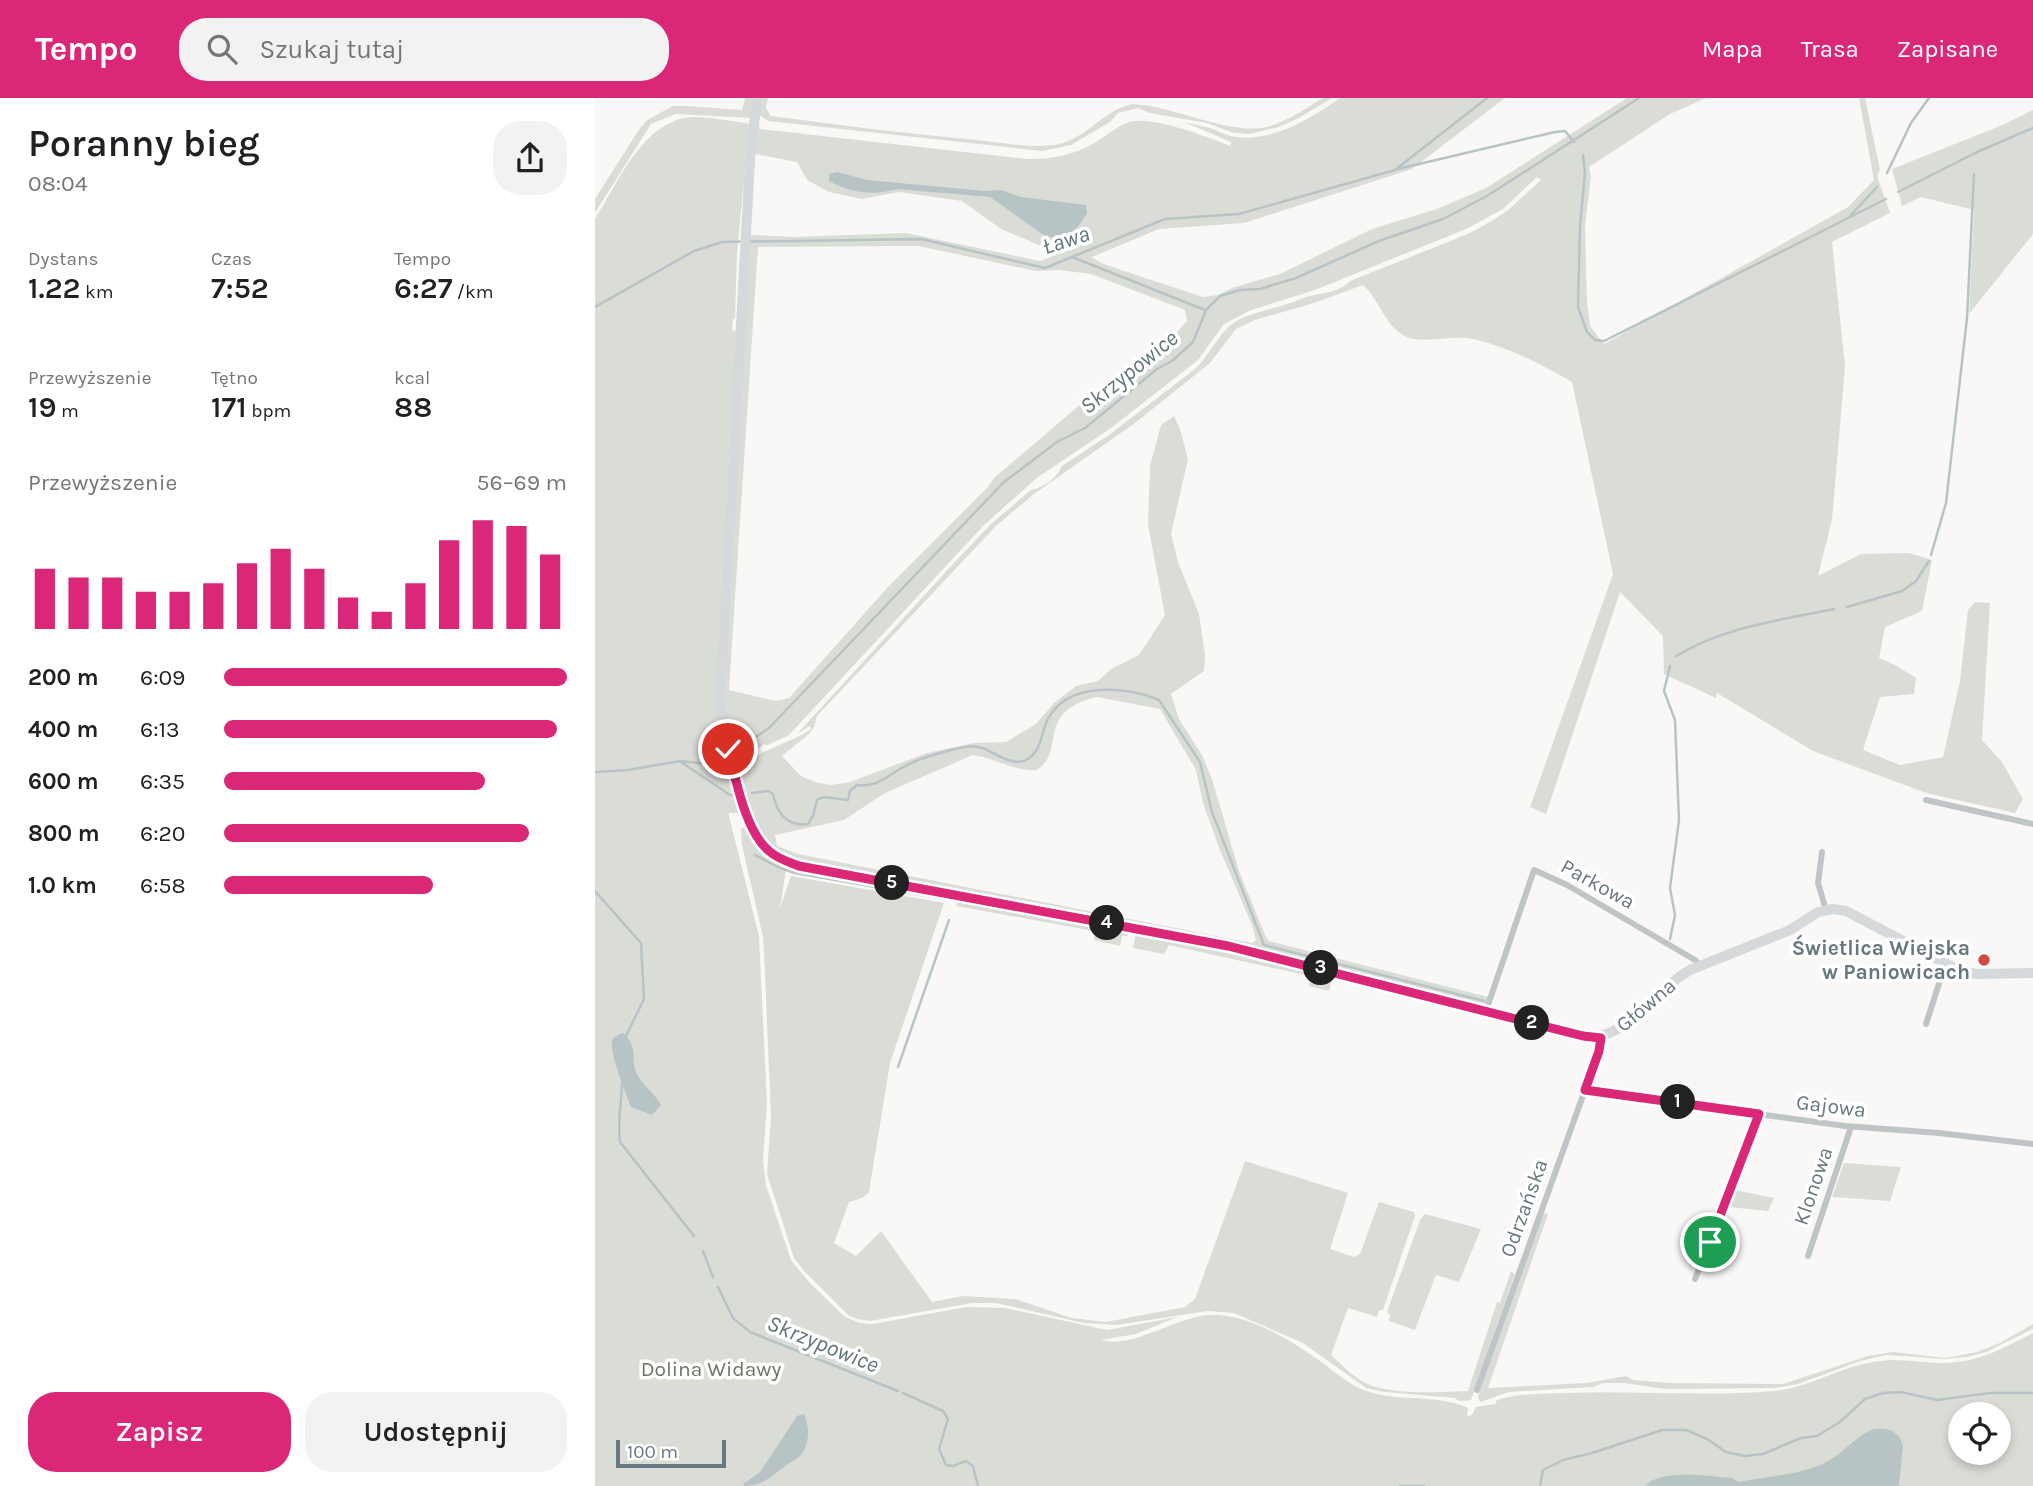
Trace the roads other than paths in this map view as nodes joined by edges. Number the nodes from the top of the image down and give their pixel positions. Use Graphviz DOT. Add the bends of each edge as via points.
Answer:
graph roads {
  1 [pos="757,98"];
  2 [pos="1926,800"];
  3 [pos="2033,824"];
  4 [pos="1822,852"];
  5 [pos="1826,910"];
  6 [pos="1700,965"];
  7 [pos="1945,965"];
  8 [pos="2033,973"];
  9 [pos="1486,1011"];
  10 [pos="1926,1024"];
  11 [pos="1601,1038"];
  12 [pos="1585,1090"];
  13 [pos="1759,1114"];
  14 [pos="1851,1127"];
  15 [pos="2033,1144"];
  16 [pos="1808,1256"];
  17 [pos="1695,1279"];
  18 [pos="1477,1390"];
  1 -- 9 [label="street, Główna" via="720,678 731,761 762,845 799,866 1228,946"];
  2 -- 3 [label="street"];
  4 -- 5 [label="street" via="1818,883"];
  5 -- 6 [label="street, Główna" via="1790,930"];
  5 -- 7 [label="street" via="1846,911"];
  6 -- 9 [label="street, Parkowa" via="1567,884 1534,870"];
  6 -- 11 [label="street, Główna" via="1679,977 1617,1031"];
  7 -- 8 [label="street" via="1968,973"];
  7 -- 10 [label="street"];
  9 -- 11 [label="street, Główna"];
  11 -- 12 [label="street, Odrzańska"];
  12 -- 13 [label="street, Gajowa"];
  12 -- 18 [label="street, Odrzańska"];
  13 -- 14 [label="street, Gajowa"];
  13 -- 17 [label="street"];
  14 -- 15 [label="street, Gajowa"];
  14 -- 16 [label="street, Klonowa"];
}
